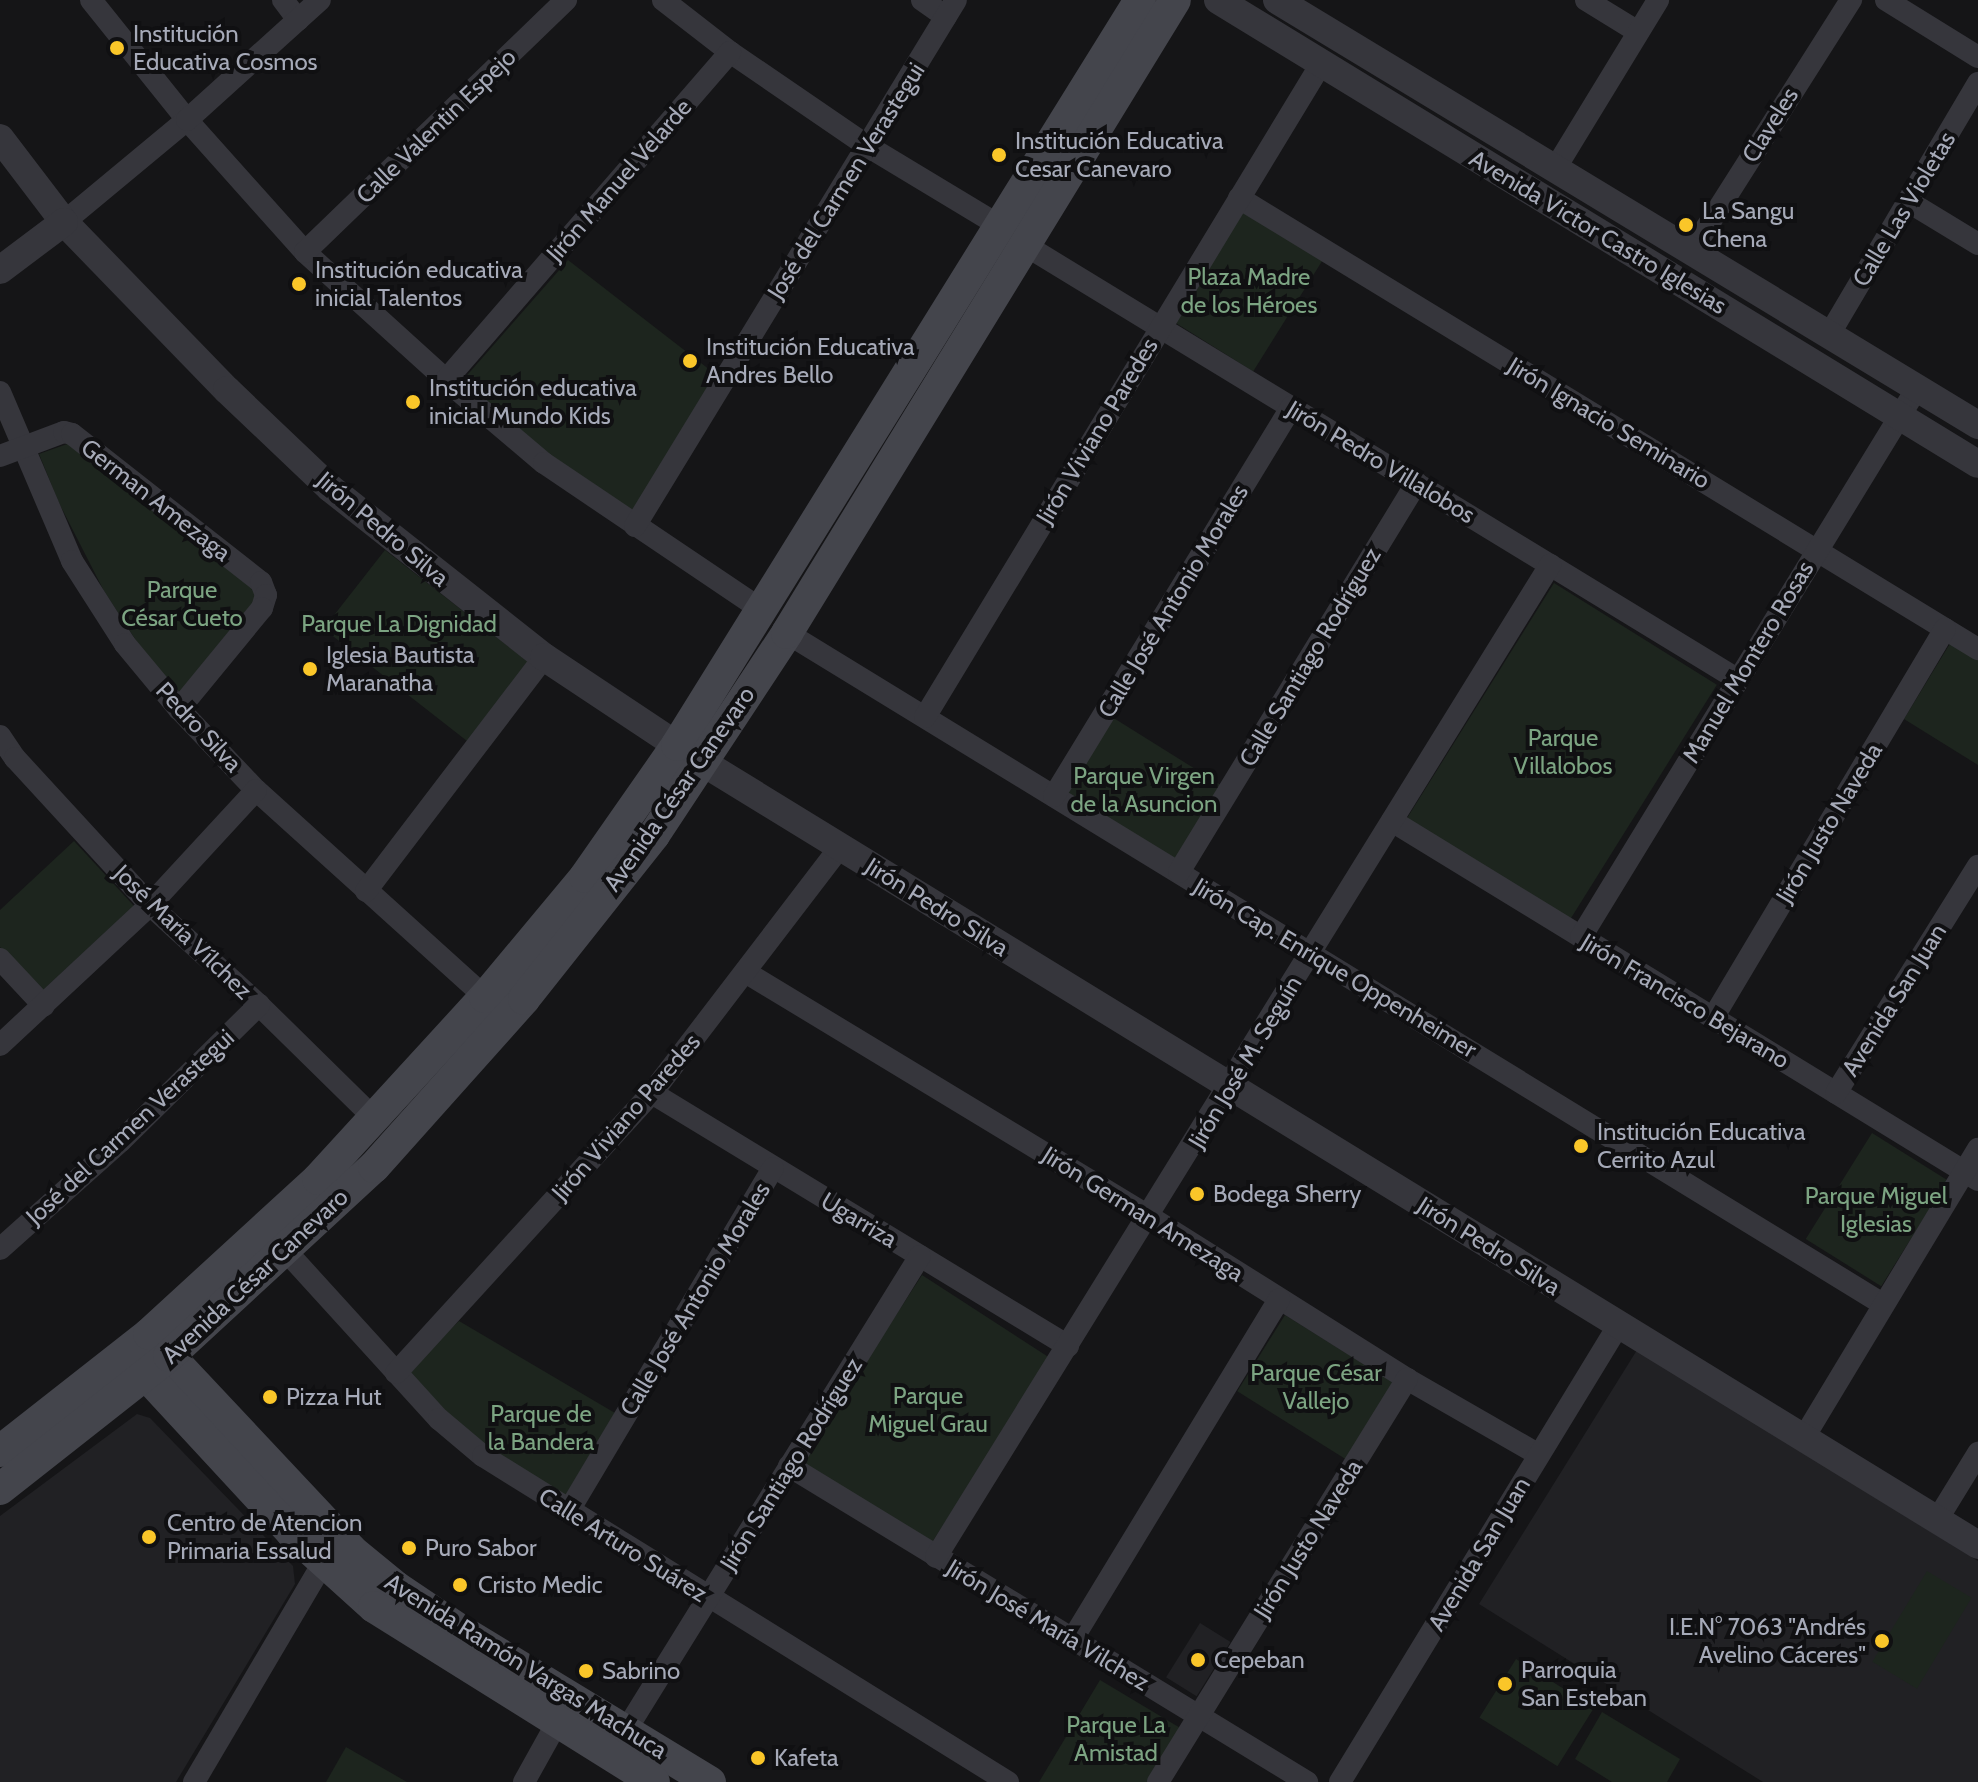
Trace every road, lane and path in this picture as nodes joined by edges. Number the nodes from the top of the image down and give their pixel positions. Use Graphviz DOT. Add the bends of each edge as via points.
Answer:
graph roads {
  1 [pos="91,0"];
  2 [pos="283,0"];
  3 [pos="320,0"];
  4 [pos="566,0"];
  5 [pos="663,0"];
  6 [pos="922,0"];
  7 [pos="1140,0"];
  8 [pos="1175,0"];
  9 [pos="1218,0"];
  10 [pos="1277,0"];
  11 [pos="1586,0"];
  12 [pos="1658,0"];
  13 [pos="1851,0"];
  14 [pos="1886,0"];
  15 [pos="951,8"];
  16 [pos="298,20"];
  17 [pos="1638,32"];
  18 [pos="730,52"];
  19 [pos="1978,57"];
  20 [pos="1321,64"];
  21 [pos="1978,83"];
  22 [pos="187,120"];
  23 [pos="0,138"];
  24 [pos="869,147"];
  25 [pos="1555,169"];
  26 [pos="1239,198"];
  27 [pos="1909,202"];
  28 [pos="64,222"];
  29 [pos="1013,236"];
  30 [pos="1978,244"];
  31 [pos="305,252"];
  32 [pos="1691,252"];
  33 [pos="0,270"];
  34 [pos="1159,327"];
  35 [pos="1829,335"];
  36 [pos="446,380"];
  37 [pos="1917,388"];
  38 [pos="0,392"];
  39 [pos="1291,407"];
  40 [pos="1898,415"];
  41 [pos="1978,425"];
  42 [pos="21,448"];
  43 [pos="0,456"];
  44 [pos="1978,464"];
  45 [pos="1416,483"];
  46 [pos="635,526"];
  47 [pos="1816,550"];
  48 [pos="1550,565"];
  49 [pos="762,610"];
  50 [pos="1945,629"];
  51 [pos="787,633"];
  52 [pos="1978,649"];
  53 [pos="544,657"];
  54 [pos="1737,679"];
  55 [pos="179,709"];
  56 [pos="925,717"];
  57 [pos="0,736"];
  58 [pos="690,753"];
  59 [pos="256,790"];
  60 [pos="1054,796"];
  61 [pos="1392,821"];
  62 [pos="840,847"];
  63 [pos="1978,866"];
  64 [pos="1179,872"];
  65 [pos="366,891"];
  66 [pos="150,905"];
  67 [pos="1581,937"];
  68 [pos="1311,953"];
  69 [pos="0,959"];
  70 [pos="747,973"];
  71 [pos="485,997"];
  72 [pos="259,1005"];
  73 [pos="44,1006"];
  74 [pos="1713,1018"];
  75 [pos="0,1045"];
  76 [pos="1230,1087"];
  77 [pos="652,1093"];
  78 [pos="1836,1093"];
  79 [pos="375,1119"];
  80 [pos="1978,1149"];
  81 [pos="773,1168"];
  82 [pos="1971,1176"];
  83 [pos="1150,1217"];
  84 [pos="0,1249"];
  85 [pos="285,1250"];
  86 [pos="920,1256"];
  87 [pos="1279,1299"];
  88 [pos="1883,1304"];
  89 [pos="1618,1326"];
  90 [pos="1068,1346"];
  91 [pos="147,1354"];
  92 [pos="396,1373"];
  93 [pos="1407,1379"];
  94 [pos="1803,1439"];
  95 [pos="0,1451"];
  96 [pos="1978,1453"];
  97 [pos="1539,1455"];
  98 [pos="789,1466"];
  99 [pos="0,1489"];
  100 [pos="568,1512"];
  101 [pos="1937,1520"];
  102 [pos="1978,1545"];
  103 [pos="936,1557"];
  104 [pos="323,1563"];
  105 [pos="708,1598"];
  106 [pos="1072,1640"];
  107 [pos="1199,1717"];
  108 [pos="558,1721"];
  109 [pos="618,1742"];
  110 [pos="194,1782"];
  111 [pos="524,1782"];
  112 [pos="654,1782"];
  113 [pos="710,1782"];
  114 [pos="1008,1782"];
  115 [pos="1158,1782"];
  116 [pos="1307,1782"];
  117 [pos="1340,1782"];
  1 -- 22 [label="street"];
  2 -- 16 [label="street"];
  3 -- 16 [label="street"];
  4 -- 31 [label="street, Calle Valentin Espejo"];
  5 -- 18 [label="street, Jirón Pedro Villalobos"];
  6 -- 15 [label="street"];
  7 -- 29 [label="main road, Avenida César Canevaro"];
  8 -- 29 [label="main road, Avenida César Canevaro"];
  9 -- 20 [label="street, Avenida Victor Castro Iglesias"];
  10 -- 25 [label="street, Avenida Victor Castro Iglesias"];
  11 -- 17 [label="street"];
  12 -- 17 [label="street"];
  13 -- 32 [label="street, Claveles"];
  14 -- 19 [label="street"];
  15 -- 24 [label="street, José del Carmen Verastegui"];
  16 -- 22 [label="street"];
  17 -- 25 [label="street"];
  18 -- 24 [label="street, Jirón Pedro Villalobos"];
  18 -- 36 [label="street, Jirón Manuel Velarde"];
  20 -- 26 [label="street, Jirón Viviano Paredes"];
  20 -- 40 [label="street, Avenida Victor Castro Iglesias"];
  21 -- 27 [label="street, Calle Las Violetas"];
  22 -- 28 [label="street"];
  22 -- 31 [label="street"];
  23 -- 28 [label="street, Jirón Pedro Silva"];
  24 -- 29 [label="street, Jirón Pedro Villalobos"];
  24 -- 46 [label="street, José del Carmen Verastegui"];
  25 -- 32 [label="street, Avenida Victor Castro Iglesias"];
  26 -- 34 [label="street, Jirón Viviano Paredes"];
  26 -- 47 [label="street, Jirón Ignacio Seminario"];
  27 -- 30 [label="street"];
  27 -- 35 [label="street, Calle Las Violetas"];
  28 -- 33 [label="street"];
  28 -- 53 [label="street, Jirón Pedro Silva" via="330,488"];
  29 -- 34 [label="street, Jirón Pedro Villalobos"];
  29 -- 49 [label="main road, Avenida César Canevaro"];
  29 -- 51 [label="main road, Avenida César Canevaro"];
  31 -- 36 [label="street"];
  32 -- 35 [label="street, Avenida Victor Castro Iglesias"];
  34 -- 39 [label="street, Jirón Pedro Villalobos"];
  34 -- 56 [label="street, Jirón Viviano Paredes"];
  35 -- 37 [label="street, Avenida Victor Castro Iglesias"];
  36 -- 46 [label="street" via="544,463"];
  37 -- 40 [label="street, Manuel Montero Rosas"];
  37 -- 41 [label="street, Avenida Victor Castro Iglesias"];
  38 -- 42 [label="street, Pedro Silva"];
  39 -- 45 [label="street, Jirón Pedro Villalobos"];
  39 -- 60 [label="street, Calle José Antonio Morales"];
  40 -- 44 [label="street, Avenida Victor Castro Iglesias"];
  40 -- 47 [label="street, Manuel Montero Rosas"];
  42 -- 43 [label="street"];
  42 -- 55 [label="street, Pedro Silva" via="72,561 125,644"];
  42 -- 55 [label="street, German Amezaga" via="64,432 72,434 261,582 266,595 262,608"];
  45 -- 48 [label="street, Jirón Pedro Villalobos"];
  45 -- 64 [label="street, Calle Santiago Rodríguez"];
  46 -- 49 [label="street"];
  47 -- 50 [label="street, Jirón Ignacio Seminario"];
  47 -- 54 [label="street, Manuel Montero Rosas"];
  48 -- 54 [label="street, Jirón Pedro Villalobos"];
  48 -- 61 [label="street, Jirón José M. Seguín"];
  49 -- 58 [label="main road, Avenida César Canevaro"];
  50 -- 52 [label="street, Jirón Ignacio Seminario"];
  50 -- 74 [label="street, Jirón Justo Naveda"];
  51 -- 56 [label="street, Jirón Cap. Enrique Oppenheimer"];
  51 -- 58 [label="main road, Avenida César Canevaro"];
  53 -- 58 [label="street, Jirón Pedro Silva"];
  53 -- 65 [label="street"];
  54 -- 67 [label="street, Manuel Montero Rosas"];
  55 -- 59 [label="street, Pedro Silva"];
  56 -- 60 [label="street, Jirón Cap. Enrique Oppenheimer"];
  57 -- 66 [label="street, José María Vílchez"];
  58 -- 62 [label="street, Jirón Pedro Silva"];
  58 -- 71 [label="main road, Avenida César Canevaro"];
  58 -- 85 [label="main road, Avenida César Canevaro" via="654,835 524,999 374,1167"];
  59 -- 65 [label="street, Pedro Silva"];
  59 -- 66 [label="street"];
  60 -- 64 [label="street, Jirón Cap. Enrique Oppenheimer"];
  61 -- 67 [label="street, Jirón Francisco Bejarano"];
  61 -- 68 [label="street, Jirón José M. Seguín"];
  62 -- 70 [label="street, Jirón Viviano Paredes"];
  62 -- 76 [label="street, Jirón Pedro Silva"];
  63 -- 78 [label="street, Avenida San Juan"];
  64 -- 68 [label="street, Jirón Cap. Enrique Oppenheimer"];
  65 -- 71 [label="street, Pedro Silva"];
  66 -- 72 [label="street, José María Vílchez"];
  66 -- 73 [label="street"];
  67 -- 74 [label="street, Jirón Francisco Bejarano"];
  68 -- 76 [label="street, Jirón José M. Seguín"];
  68 -- 88 [label="street, Jirón Cap. Enrique Oppenheimer"];
  69 -- 73 [label="street"];
  70 -- 77 [label="street, Jirón Viviano Paredes"];
  70 -- 83 [label="street, Jirón German Amezaga"];
  71 -- 79 [label="main road, Avenida César Canevaro"];
  72 -- 79 [label="street, José María Vílchez"];
  72 -- 84 [label="street, José del Carmen Verastegui" via="121,1141"];
  73 -- 75 [label="street"];
  74 -- 78 [label="street, Jirón Francisco Bejarano"];
  76 -- 83 [label="street, Jirón José M. Seguín"];
  76 -- 89 [label="street, Jirón Pedro Silva"];
  77 -- 81 [label="street, Ugarriza"];
  77 -- 92 [label="street, Jirón Viviano Paredes"];
  78 -- 82 [label="street, Jirón Francisco Bejarano"];
  79 -- 91 [label="main road, Avenida César Canevaro"];
  80 -- 82 [label="street"];
  81 -- 86 [label="street, Ugarriza"];
  81 -- 100 [label="street, Calle José Antonio Morales"];
  82 -- 88 [label="street"];
  83 -- 87 [label="street, Jirón German Amezaga"];
  83 -- 90 [label="street, Jirón José M. Seguín"];
  85 -- 91 [label="main road, Avenida César Canevaro"];
  85 -- 92 [label="street, Calle Arturo Suárez"];
  86 -- 90 [label="street, Ugarriza"];
  86 -- 98 [label="street, Jirón Santiago Rodríguez"];
  87 -- 93 [label="street, Jirón German Amezaga"];
  87 -- 106 [label="street"];
  88 -- 94 [label="street"];
  89 -- 94 [label="street, Jirón Pedro Silva"];
  89 -- 97 [label="street, Avenida San Juan"];
  90 -- 103 [label="street, Jirón José M. Seguín"];
  91 -- 95 [label="main road, Avenida César Canevaro"];
  91 -- 99 [label="main road, Avenida César Canevaro"];
  91 -- 104 [label="main road, Avenida Ramón Vargas Machuca"];
  91 -- 109 [label="main road, Avenida Ramón Vargas Machuca" via="351,1550"];
  92 -- 100 [label="street, Calle Arturo Suárez" via="461,1439"];
  93 -- 97 [label="street, Jirón German Amezaga"];
  93 -- 107 [label="street, Jirón Justo Naveda"];
  94 -- 101 [label="street, Jirón Pedro Silva"];
  96 -- 101 [label="street"];
  97 -- 117 [label="street, Avenida San Juan"];
  98 -- 103 [label="street, Jirón José María Vilchez"];
  98 -- 105 [label="street, Jirón Santiago Rodríguez"];
  100 -- 105 [label="street, Calle Arturo Suárez"];
  101 -- 102 [label="street, Jirón Pedro Silva"];
  103 -- 106 [label="street, Jirón José María Vilchez"];
  104 -- 108 [label="main road, Avenida Ramón Vargas Machuca" via="374,1607"];
  104 -- 110 [label="street"];
  105 -- 109 [label="street, Jirón Santiago Rodríguez"];
  105 -- 114 [label="street, Calle Arturo Suárez"];
  106 -- 107 [label="street, Jirón José María Vilchez"];
  107 -- 115 [label="street, Jirón Justo Naveda"];
  107 -- 116 [label="street, Jirón José María Vilchez"];
  108 -- 109 [label="main road, Avenida Ramón Vargas Machuca"];
  108 -- 111 [label="street"];
  109 -- 112 [label="main road, Avenida Ramón Vargas Machuca"];
  109 -- 113 [label="main road, Avenida Ramón Vargas Machuca"];
}
